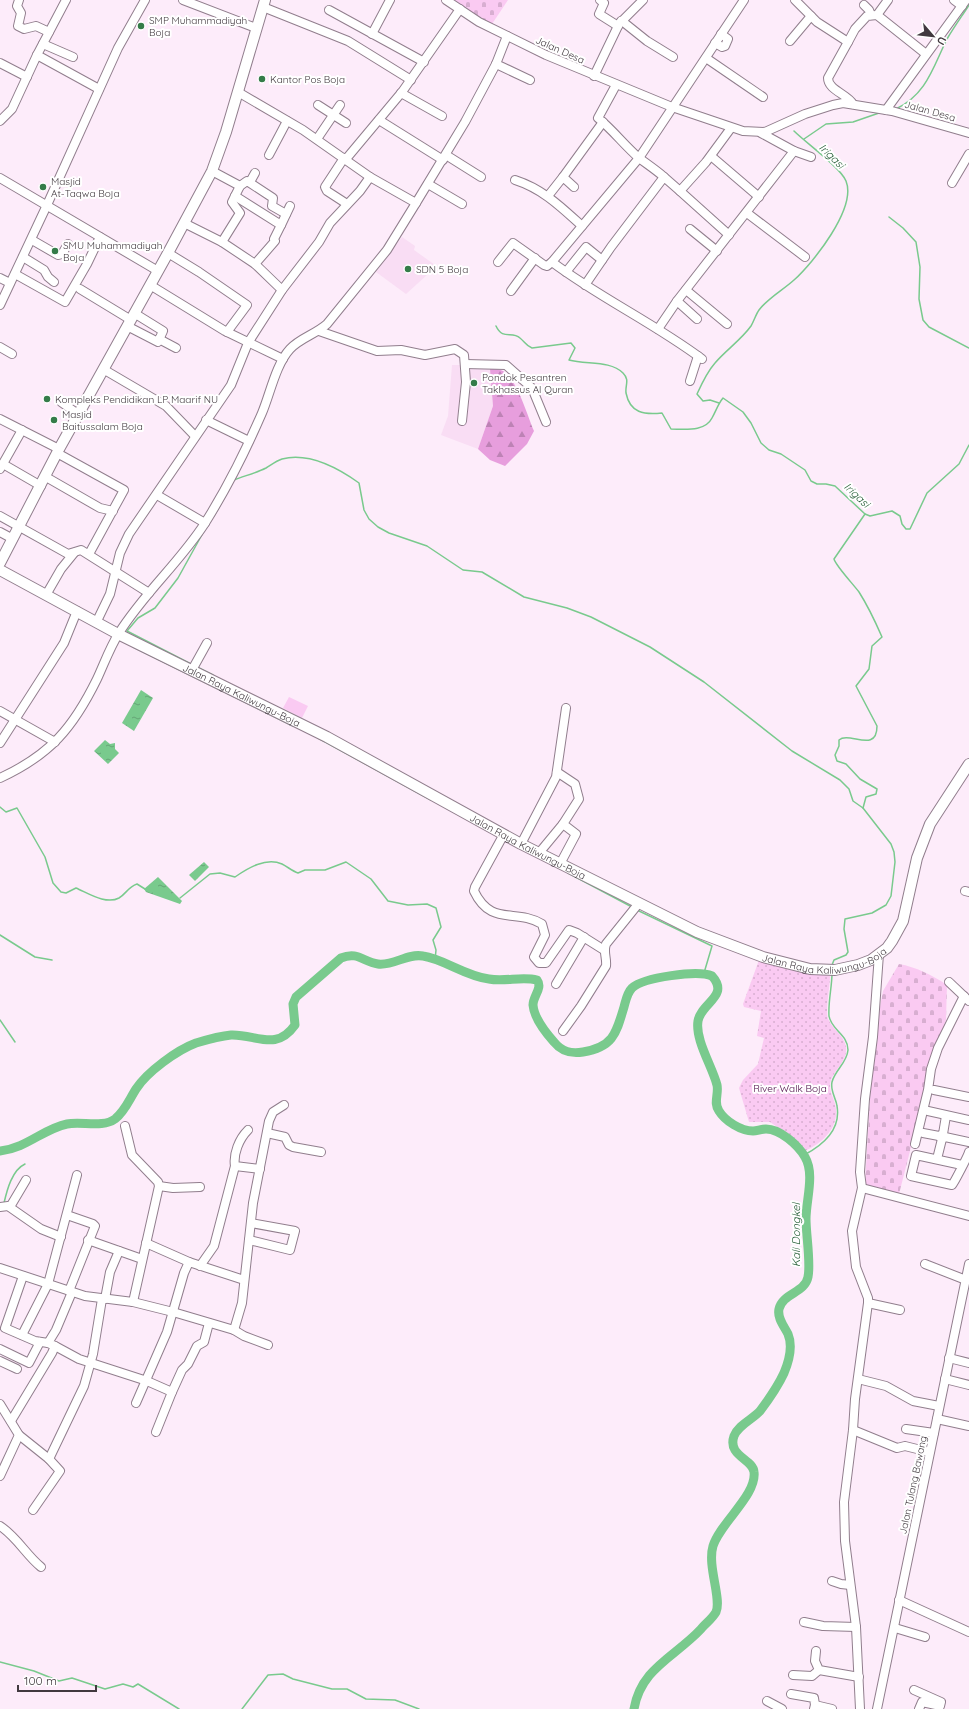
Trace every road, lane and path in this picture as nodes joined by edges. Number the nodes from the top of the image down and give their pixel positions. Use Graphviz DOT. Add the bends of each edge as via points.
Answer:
graph roads {
  1 [pos="19,0"];
  2 [pos="66,0"];
  3 [pos="145,0"];
  4 [pos="183,0"];
  5 [pos="390,0"];
  6 [pos="446,0"];
  7 [pos="642,0"];
  8 [pos="795,0"];
  9 [pos="888,0"];
  10 [pos="954,0"];
  11 [pos="603,1"];
  12 [pos="741,1"];
  13 [pos="264,3"];
  14 [pos="964,3"];
  15 [pos="864,5"];
  16 [pos="460,9"];
  17 [pos="329,10"];
  18 [pos="874,15"];
  19 [pos="811,16"];
  20 [pos="620,23"];
  21 [pos="256,28"];
  22 [pos="49,32"];
  23 [pos="372,34"];
  24 [pos="507,36"];
  25 [pos="790,41"];
  26 [pos="848,42"];
  27 [pos="43,44"];
  28 [pos="926,54"];
  29 [pos="37,55"];
  30 [pos="73,57"];
  31 [pos="673,57"];
  32 [pos="706,58"];
  33 [pos="424,62"];
  34 [pos="0,63"];
  35 [pos="496,64"];
  36 [pos="594,76"];
  37 [pos="27,77"];
  38 [pos="411,80"];
  39 [pos="530,80"];
  40 [pos="616,85"];
  41 [pos="99,89"];
  42 [pos="238,92"];
  43 [pos="401,93"];
  44 [pos="763,97"];
  45 [pos="853,104"];
  46 [pos="318,105"];
  47 [pos="340,105"];
  48 [pos="672,107"];
  49 [pos="889,110"];
  50 [pos="333,115"];
  51 [pos="442,116"];
  52 [pos="379,120"];
  53 [pos="0,121"];
  54 [pos="287,121"];
  55 [pos="603,122"];
  56 [pos="346,123"];
  57 [pos="731,128"];
  58 [pos="761,133"];
  59 [pos="969,134"];
  60 [pos="316,139"];
  61 [pos="794,151"];
  62 [pos="969,154"];
  63 [pos="270,155"];
  64 [pos="711,156"];
  65 [pos="811,157"];
  66 [pos="444,158"];
  67 [pos="639,158"];
  68 [pos="345,159"];
  69 [pos="212,171"];
  70 [pos="255,173"];
  71 [pos="370,176"];
  72 [pos="481,177"];
  73 [pos="563,177"];
  74 [pos="664,177"];
  75 [pos="0,178"];
  76 [pos="515,180"];
  77 [pos="250,182"];
  78 [pos="428,184"];
  79 [pos="952,184"];
  80 [pos="240,186"];
  81 [pos="574,186"];
  82 [pos="680,191"];
  83 [pos="235,196"];
  84 [pos="548,196"];
  85 [pos="759,197"];
  86 [pos="416,203"];
  87 [pos="347,204"];
  88 [pos="462,204"];
  89 [pos="48,205"];
  90 [pos="290,206"];
  91 [pos="747,213"];
  92 [pos="286,214"];
  93 [pos="184,223"];
  94 [pos="281,225"];
  95 [pos="582,226"];
  96 [pos="690,229"];
  97 [pos="729,235"];
  98 [pos="100,237"];
  99 [pos="32,240"];
  100 [pos="222,242"];
  101 [pos="68,244"];
  102 [pos="717,251"];
  103 [pos="168,254"];
  104 [pos="23,257"];
  105 [pos="805,257"];
  106 [pos="535,258"];
  107 [pos="602,260"];
  108 [pos="498,262"];
  109 [pos="552,262"];
  110 [pos="255,264"];
  111 [pos="158,271"];
  112 [pos="566,272"];
  113 [pos="15,274"];
  114 [pos="0,278"];
  115 [pos="54,282"];
  116 [pos="10,283"];
  117 [pos="150,284"];
  118 [pos="585,285"];
  119 [pos="80,289"];
  120 [pos="282,290"];
  121 [pos="686,290"];
  122 [pos="511,291"];
  123 [pos="677,301"];
  124 [pos="0,305"];
  125 [pos="697,319"];
  126 [pos="131,320"];
  127 [pos="727,324"];
  128 [pos="658,328"];
  129 [pos="319,331"];
  130 [pos="227,332"];
  131 [pos="159,339"];
  132 [pos="248,343"];
  133 [pos="0,347"];
  134 [pos="176,348"];
  135 [pos="12,354"];
  136 [pos="283,359"];
  137 [pos="465,364"];
  138 [pos="103,369"];
  139 [pos="690,381"];
  140 [pos="61,402"];
  141 [pos="78,414"];
  142 [pos="0,419"];
  143 [pos="206,420"];
  144 [pos="462,421"];
  145 [pos="546,422"];
  146 [pos="22,430"];
  147 [pos="195,436"];
  148 [pos="249,441"];
  149 [pos="0,450"];
  150 [pos="58,451"];
  151 [pos="3,463"];
  152 [pos="43,481"];
  153 [pos="156,495"];
  154 [pos="113,511"];
  155 [pos="0,516"];
  156 [pos="205,523"];
  157 [pos="19,528"];
  158 [pos="0,532"];
  159 [pos="13,539"];
  160 [pos="74,553"];
  161 [pos="89,554"];
  162 [pos="0,563"];
  163 [pos="0,570"];
  164 [pos="116,571"];
  165 [pos="149,593"];
  166 [pos="46,595"];
  167 [pos="77,611"];
  168 [pos="96,621"];
  169 [pos="118,634"];
  170 [pos="207,643"];
  171 [pos="192,670"];
  172 [pos="566,708"];
  173 [pos="0,711"];
  174 [pos="15,720"];
  175 [pos="55,742"];
  176 [pos="0,743"];
  177 [pos="969,764"];
  178 [pos="557,772"];
  179 [pos="0,778"];
  180 [pos="563,824"];
  181 [pos="503,837"];
  182 [pos="523,842"];
  183 [pos="540,851"];
  184 [pos="562,862"];
  185 [pos="635,907"];
  186 [pos="584,937"];
  187 [pos="604,950"];
  188 [pos="879,954"];
  189 [pos="949,982"];
  190 [pos="556,984"];
  191 [pos="966,998"];
  192 [pos="563,1031"];
  193 [pos="934,1090"];
  194 [pos="969,1097"];
  195 [pos="284,1105"];
  196 [pos="928,1112"];
  197 [pos="946,1116"];
  198 [pos="969,1120"];
  199 [pos="125,1126"];
  200 [pos="248,1130"];
  201 [pos="267,1133"];
  202 [pos="923,1133"];
  203 [pos="942,1136"];
  204 [pos="969,1142"];
  205 [pos="915,1144"];
  206 [pos="321,1152"];
  207 [pos="969,1152"];
  208 [pos="937,1159"];
  209 [pos="962,1165"];
  210 [pos="235,1166"];
  211 [pos="260,1169"];
  212 [pos="78,1176"];
  213 [pos="26,1180"];
  214 [pos="159,1186"];
  215 [pos="200,1187"];
  216 [pos="862,1188"];
  217 [pos="4,1206"];
  218 [pos="67,1215"];
  219 [pos="969,1216"];
  220 [pos="251,1223"];
  221 [pos="61,1237"];
  222 [pos="88,1240"];
  223 [pos="249,1240"];
  224 [pos="146,1243"];
  225 [pos="118,1251"];
  226 [pos="142,1259"];
  227 [pos="189,1262"];
  228 [pos="925,1264"];
  229 [pos="200,1266"];
  230 [pos="969,1266"];
  231 [pos="0,1268"];
  232 [pos="23,1276"];
  233 [pos="244,1280"];
  234 [pos="966,1280"];
  235 [pos="48,1284"];
  236 [pos="70,1291"];
  237 [pos="103,1299"];
  238 [pos="133,1302"];
  239 [pos="868,1303"];
  240 [pos="900,1310"];
  241 [pos="173,1312"];
  242 [pos="209,1323"];
  243 [pos="234,1330"];
  244 [pos="22,1335"];
  245 [pos="48,1344"];
  246 [pos="268,1345"];
  247 [pos="0,1349"];
  248 [pos="949,1358"];
  249 [pos="0,1361"];
  250 [pos="91,1363"];
  251 [pos="969,1363"];
  252 [pos="16,1368"];
  253 [pos="858,1379"];
  254 [pos="945,1379"];
  255 [pos="147,1381"];
  256 [pos="969,1385"];
  257 [pos="172,1392"];
  258 [pos="136,1403"];
  259 [pos="0,1404"];
  260 [pos="939,1406"];
  261 [pos="937,1419"];
  262 [pos="11,1422"];
  263 [pos="969,1426"];
  264 [pos="906,1429"];
  265 [pos="853,1430"];
  266 [pos="156,1432"];
  267 [pos="934,1433"];
  268 [pos="19,1434"];
  269 [pos="929,1452"];
  270 [pos="49,1459"];
  271 [pos="0,1476"];
  272 [pos="33,1510"];
  273 [pos="0,1526"];
  274 [pos="41,1567"];
  275 [pos="832,1581"];
  276 [pos="850,1585"];
  277 [pos="899,1600"];
  278 [pos="804,1622"];
  279 [pos="856,1627"];
  280 [pos="895,1628"];
  281 [pos="969,1632"];
  282 [pos="925,1637"];
  283 [pos="816,1651"];
  284 [pos="818,1670"];
  285 [pos="793,1675"];
  286 [pos="859,1677"];
  287 [pos="914,1690"];
  288 [pos="791,1694"];
  289 [pos="767,1701"];
  290 [pos="922,1702"];
  291 [pos="814,1707"];
  292 [pos="782,1709"];
  293 [pos="832,1709"];
  294 [pos="860,1709"];
  295 [pos="877,1709"];
  1 -- 22 [label="street" via="17,6 21,13 18,26 24,29 36,26"];
  2 -- 22 [label="street"];
  3 -- 41 [label="street"];
  4 -- 21 [label="street"];
  5 -- 23 [label="street"];
  6 -- 16 [label="street, Jalan Desa"];
  7 -- 20 [label="street"];
  8 -- 19 [label="street"];
  9 -- 18 [label="street"];
  10 -- 14 [label="street"];
  11 -- 20 [label="street" via="599,14"];
  12 -- 32 [label="street"];
  13 -- 21 [label="main road"];
  13 -- 38 [label="street" via="348,40"];
  14 -- 28 [label="street, Jalan Desa"];
  15 -- 18 [label="street"];
  16 -- 24 [label="street, Jalan Desa"];
  16 -- 33 [label="street"];
  17 -- 23 [label="street"];
  18 -- 26 [label="street" via="859,24"];
  18 -- 28 [label="street"];
  19 -- 25 [label="street"];
  19 -- 26 [label="street" via="830,32"];
  20 -- 31 [label="street"];
  20 -- 36 [label="street"];
  21 -- 42 [label="main road"];
  22 -- 27 [label="street"];
  23 -- 33 [label="street"];
  24 -- 35 [label="street"];
  24 -- 36 [label="street, Jalan Desa"];
  26 -- 45 [label="street" via="828,81"];
  27 -- 29 [label="street"];
  27 -- 30 [label="street"];
  28 -- 49 [label="street, Jalan Desa"];
  29 -- 37 [label="street"];
  29 -- 41 [label="street"];
  32 -- 44 [label="street"];
  32 -- 48 [label="street"];
  33 -- 38 [label="street"];
  34 -- 37 [label="street"];
  35 -- 39 [label="street"];
  35 -- 66 [label="street"];
  36 -- 40 [label="street, Jalan Desa"];
  37 -- 53 [label="street" via="12,109"];
  38 -- 43 [label="street"];
  40 -- 48 [label="street, Jalan Desa"];
  40 -- 55 [label="street" via="598,117"];
  41 -- 89 [label="street"];
  42 -- 54 [label="street"];
  42 -- 69 [label="main road"];
  43 -- 51 [label="street"];
  43 -- 52 [label="street"];
  45 -- 49 [label="street, Jalan Desa"];
  45 -- 58 [label="street, Jalan Desa" via="820,108"];
  46 -- 50 [label="street"];
  47 -- 50 [label="street"];
  48 -- 57 [label="street, Jalan Desa"];
  48 -- 67 [label="street"];
  49 -- 59 [label="street, Jalan Desa"];
  50 -- 56 [label="street"];
  50 -- 60 [label="street"];
  52 -- 66 [label="street"];
  52 -- 68 [label="street"];
  54 -- 60 [label="street"];
  54 -- 63 [label="street"];
  55 -- 67 [label="street"];
  55 -- 73 [label="street"];
  57 -- 58 [label="street, Jalan Desa"];
  57 -- 64 [label="street"];
  58 -- 61 [label="street, Jalan Desa"];
  60 -- 68 [label="street"];
  61 -- 65 [label="street, Jalan Desa"];
  61 -- 85 [label="street"];
  62 -- 79 [label="street"];
  64 -- 82 [label="street"];
  64 -- 85 [label="street"];
  66 -- 72 [label="street"];
  66 -- 78 [label="street"];
  67 -- 74 [label="street"];
  67 -- 95 [label="street"];
  68 -- 71 [label="street"];
  68 -- 87 [label="street" via="325,187"];
  69 -- 80 [label="street"];
  69 -- 93 [label="main road"];
  70 -- 77 [label="street"];
  71 -- 86 [label="street"];
  71 -- 87 [label="street"];
  73 -- 81 [label="street"];
  73 -- 84 [label="street"];
  74 -- 82 [label="street"];
  74 -- 107 [label="street"];
  75 -- 89 [label="street"];
  76 -- 84 [label="street"];
  77 -- 80 [label="street" via="247,181"];
  77 -- 92 [label="street" via="273,198 271,206"];
  78 -- 86 [label="street"];
  78 -- 88 [label="street"];
  80 -- 83 [label="street"];
  82 -- 97 [label="street"];
  83 -- 94 [label="street"];
  83 -- 100 [label="street" via="231,203 240,213"];
  84 -- 95 [label="street"];
  85 -- 91 [label="street"];
  86 -- 129 [label="street" via="377,264"];
  87 -- 120 [label="street" via="330,223 320,242"];
  89 -- 98 [label="street"];
  89 -- 99 [label="street"];
  90 -- 92 [label="street"];
  91 -- 97 [label="street"];
  91 -- 105 [label="street"];
  92 -- 94 [label="street"];
  93 -- 100 [label="street"];
  93 -- 103 [label="main road"];
  94 -- 110 [label="street" via="275,241"];
  95 -- 109 [label="street"];
  96 -- 102 [label="street"];
  97 -- 102 [label="street"];
  98 -- 111 [label="street"];
  98 -- 113 [label="street" via="65,302"];
  99 -- 101 [label="street" via="58,255 62,254"];
  99 -- 104 [label="street"];
  100 -- 110 [label="street"];
  102 -- 121 [label="street"];
  103 -- 111 [label="main road"];
  103 -- 130 [label="street" via="247,305"];
  104 -- 113 [label="street"];
  104 -- 115 [label="street" via="44,270 47,277"];
  106 -- 108 [label="street" via="513,243"];
  106 -- 109 [label="street" via="547,266"];
  106 -- 122 [label="street"];
  107 -- 112 [label="street" via="586,247"];
  107 -- 118 [label="street"];
  109 -- 112 [label="street"];
  110 -- 120 [label="street"];
  111 -- 117 [label="main road"];
  112 -- 118 [label="street"];
  113 -- 116 [label="street"];
  114 -- 116 [label="street"];
  116 -- 124 [label="street"];
  117 -- 126 [label="main road"];
  117 -- 130 [label="street"];
  118 -- 128 [label="street"];
  119 -- 126 [label="street"];
  120 -- 132 [label="street"];
  121 -- 123 [label="street"];
  121 -- 127 [label="street"];
  123 -- 125 [label="street"];
  123 -- 128 [label="street"];
  126 -- 131 [label="street" via="157,343"];
  126 -- 131 [label="street" via="163,331"];
  126 -- 138 [label="main road"];
  128 -- 139 [label="street" via="700,357"];
  129 -- 136 [label="street" via="298,342"];
  129 -- 137 [label="street" via="377,351 401,350 425,355 455,349 464,355"];
  130 -- 132 [label="street"];
  131 -- 134 [label="street"];
  132 -- 136 [label="street"];
  132 -- 143 [label="street" via="234,379"];
  133 -- 135 [label="street"];
  136 -- 148 [label="street"];
  137 -- 144 [label="street"];
  137 -- 145 [label="street" via="506,364 532,388"];
  138 -- 141 [label="main road"];
  138 -- 147 [label="street" via="166,406"];
  140 -- 141 [label="street"];
  141 -- 150 [label="main road"];
  142 -- 146 [label="street"];
  143 -- 147 [label="street"];
  143 -- 148 [label="street"];
  146 -- 150 [label="street"];
  146 -- 151 [label="street"];
  147 -- 153 [label="street"];
  148 -- 156 [label="street"];
  149 -- 151 [label="street"];
  150 -- 152 [label="main road"];
  150 -- 154 [label="street" via="124,490"];
  151 -- 152 [label="street"];
  152 -- 154 [label="street" via="100,508"];
  152 -- 157 [label="main road"];
  153 -- 156 [label="street"];
  153 -- 164 [label="street" via="127,539 120,553"];
  154 -- 161 [label="street"];
  155 -- 157 [label="street"];
  156 -- 165 [label="street"];
  157 -- 159 [label="main road"];
  157 -- 160 [label="street" via="68,554"];
  158 -- 159 [label="street"];
  159 -- 162 [label="main road"];
  160 -- 161 [label="street" via="79,549"];
  160 -- 166 [label="street"];
  161 -- 164 [label="street"];
  163 -- 166 [label="main road, Jalan Raya Kaliwungu-Boja"];
  164 -- 165 [label="street"];
  164 -- 168 [label="street" via="110,594"];
  165 -- 169 [label="street"];
  166 -- 167 [label="main road, Jalan Raya Kaliwungu-Boja"];
  167 -- 168 [label="main road, Jalan Raya Kaliwungu-Boja"];
  167 -- 174 [label="street" via="64,643"];
  168 -- 169 [label="main road, Jalan Raya Kaliwungu-Boja"];
  169 -- 171 [label="main road, Jalan Raya Kaliwungu-Boja"];
  169 -- 175 [label="street" via="92,688 68,727"];
  170 -- 171 [label="street"];
  171 -- 181 [label="main road, Jalan Raya Kaliwungu-Boja" via="327,737"];
  172 -- 178 [label="street"];
  173 -- 174 [label="street"];
  174 -- 175 [label="street"];
  174 -- 176 [label="street"];
  175 -- 179 [label="street" via="33,761"];
  177 -- 188 [label="main road, Jalan Raya Kaliwungu-Boja" via="930,824 922,844 903,921 887,948"];
  178 -- 180 [label="street" via="578,789 578,799"];
  178 -- 182 [label="street"];
  180 -- 183 [label="street"];
  180 -- 184 [label="street" via="576,834"];
  181 -- 182 [label="main road, Jalan Raya Kaliwungu-Boja"];
  181 -- 186 [label="street" via="475,887 479,898 497,914 526,917 542,924 545,935 534,957 539,964 546,963 569,930"];
  182 -- 183 [label="main road, Jalan Raya Kaliwungu-Boja"];
  183 -- 184 [label="main road, Jalan Raya Kaliwungu-Boja"];
  184 -- 185 [label="main road, Jalan Raya Kaliwungu-Boja"];
  185 -- 187 [label="street" via="610,938"];
  185 -- 188 [label="main road, Jalan Raya Kaliwungu-Boja" via="728,945 810,969 832,971 858,965"];
  186 -- 187 [label="street"];
  186 -- 190 [label="street"];
  187 -- 192 [label="street" via="606,966"];
  188 -- 216 [label="street" via="865,1099 860,1172"];
  189 -- 191 [label="street"];
  191 -- 205 [label="street" via="938,1048"];
  193 -- 194 [label="street"];
  195 -- 201 [label="street" via="271,1115"];
  196 -- 197 [label="street"];
  197 -- 198 [label="street"];
  197 -- 203 [label="street"];
  199 -- 214 [label="street" via="132,1155"];
  200 -- 210 [label="street" via="239,1143"];
  201 -- 206 [label="street" via="285,1137 290,1146"];
  201 -- 211 [label="street"];
  202 -- 203 [label="street"];
  203 -- 204 [label="street"];
  203 -- 208 [label="street"];
  207 -- 209 [label="street"];
  208 -- 209 [label="street"];
  208 -- 209 [label="street" via="916,1155 911,1176 950,1185 955,1182"];
  210 -- 211 [label="street"];
  210 -- 229 [label="street" via="214,1246"];
  211 -- 220 [label="street"];
  212 -- 218 [label="street"];
  213 -- 217 [label="street"];
  214 -- 215 [label="street"];
  214 -- 224 [label="street"];
  216 -- 219 [label="street"];
  216 -- 239 [label="street" via="852,1230 856,1267"];
  217 -- 221 [label="street" via="41,1229"];
  218 -- 221 [label="street"];
  218 -- 222 [label="street" via="95,1226"];
  220 -- 223 [label="street"];
  220 -- 223 [label="street" via="295,1231 290,1250"];
  221 -- 235 [label="street"];
  222 -- 225 [label="street"];
  222 -- 236 [label="street"];
  223 -- 233 [label="street"];
  224 -- 226 [label="street"];
  224 -- 227 [label="street"];
  225 -- 226 [label="street"];
  225 -- 237 [label="street"];
  226 -- 238 [label="street"];
  227 -- 229 [label="street"];
  227 -- 241 [label="street"];
  228 -- 234 [label="street"];
  229 -- 233 [label="street"];
  230 -- 234 [label="street, Jalan Tulang Bawang"];
  231 -- 232 [label="street"];
  232 -- 235 [label="street"];
  232 -- 244 [label="street" via="5,1326 6,1330"];
  233 -- 243 [label="street" via="242,1303"];
  234 -- 248 [label="street, Jalan Tulang Bawang"];
  235 -- 236 [label="street"];
  235 -- 244 [label="street"];
  236 -- 237 [label="street"];
  236 -- 245 [label="street" via="56,1330"];
  237 -- 238 [label="street"];
  237 -- 250 [label="street"];
  238 -- 241 [label="street"];
  239 -- 240 [label="street"];
  239 -- 253 [label="street"];
  241 -- 242 [label="street"];
  241 -- 255 [label="street"];
  242 -- 243 [label="street"];
  242 -- 257 [label="street" via="204,1342 197,1346"];
  243 -- 246 [label="street"];
  244 -- 245 [label="street"];
  245 -- 247 [label="street" via="29,1363"];
  245 -- 250 [label="street"];
  245 -- 262 [label="street"];
  248 -- 251 [label="street"];
  248 -- 254 [label="street, Jalan Tulang Bawang"];
  249 -- 252 [label="street"];
  250 -- 255 [label="street"];
  250 -- 270 [label="street" via="84,1386"];
  253 -- 260 [label="street" via="886,1386 913,1400"];
  253 -- 265 [label="street"];
  254 -- 256 [label="street"];
  254 -- 260 [label="street, Jalan Tulang Bawang"];
  255 -- 257 [label="street"];
  255 -- 258 [label="street"];
  257 -- 266 [label="street"];
  259 -- 262 [label="street"];
  260 -- 261 [label="street, Jalan Tulang Bawang"];
  261 -- 263 [label="street"];
  261 -- 267 [label="street, Jalan Tulang Bawang"];
  262 -- 268 [label="street"];
  264 -- 267 [label="street"];
  265 -- 269 [label="street" via="897,1448 905,1446"];
  265 -- 276 [label="street" via="844,1502"];
  267 -- 269 [label="street, Jalan Tulang Bawang"];
  268 -- 270 [label="street"];
  268 -- 271 [label="street"];
  269 -- 277 [label="street, Jalan Tulang Bawang"];
  270 -- 272 [label="street" via="60,1471"];
  273 -- 274 [label="street" via="12,1535"];
  275 -- 276 [label="street"];
  276 -- 279 [label="street"];
  277 -- 280 [label="street, Jalan Tulang Bawang"];
  277 -- 281 [label="street"];
  278 -- 279 [label="street" via="823,1626"];
  279 -- 286 [label="street"];
  280 -- 282 [label="street"];
  280 -- 295 [label="street, Jalan Tulang Bawang"];
  283 -- 284 [label="street" via="815,1662"];
  284 -- 285 [label="street" via="812,1676"];
  284 -- 286 [label="street"];
  286 -- 294 [label="street"];
  287 -- 290 [label="street"];
  288 -- 291 [label="street" via="814,1698"];
  289 -- 292 [label="street"];
  291 -- 293 [label="street"];
}
